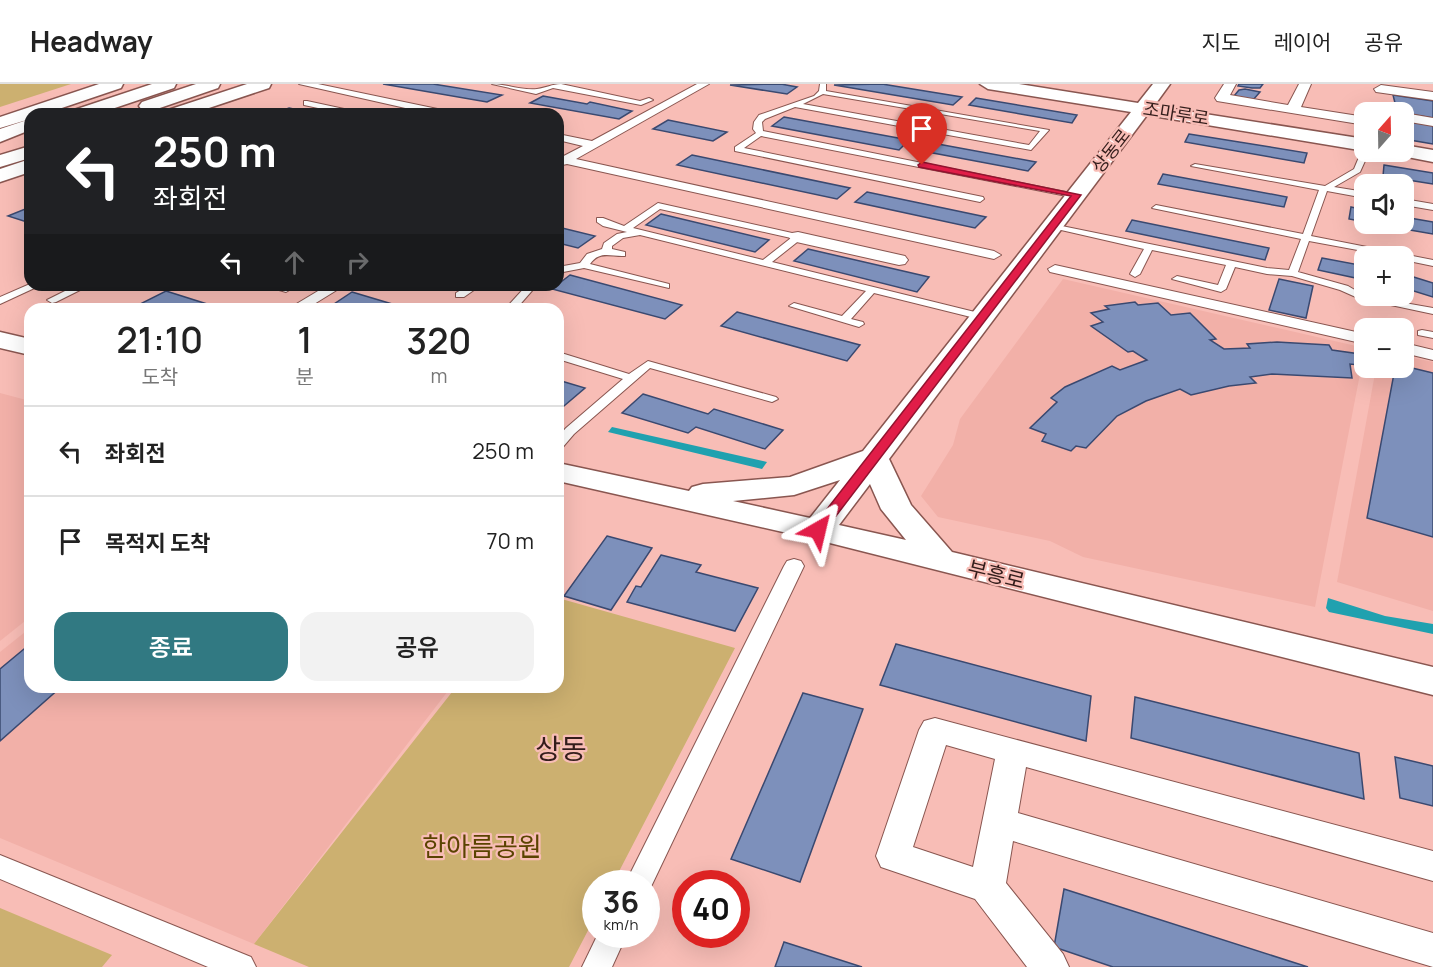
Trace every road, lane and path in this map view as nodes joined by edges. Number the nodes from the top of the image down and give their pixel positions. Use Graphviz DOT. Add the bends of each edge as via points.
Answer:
graph roads {
  1 [pos="115,84"];
  2 [pos="144,84"];
  3 [pos="168,84"];
  4 [pos="212,84"];
  5 [pos="238,84"];
  6 [pos="263,84"];
  7 [pos="304,84"];
  8 [pos="495,84"];
  9 [pos="704,84"];
  10 [pos="988,84"];
  11 [pos="1162,84"];
  12 [pos="1230,84"];
  13 [pos="1305,84"];
  14 [pos="556,85"];
  15 [pos="1382,86"];
  16 [pos="823,88"];
  17 [pos="1433,96"];
  18 [pos="850,97"];
  19 [pos="649,100"];
  20 [pos="1378,102"];
  21 [pos="307,103"];
  22 [pos="840,103"];
  23 [pos="794,105"];
  24 [pos="857,106"];
  25 [pos="44,108"];
  26 [pos="74,108"];
  27 [pos="98,108"];
  28 [pos="143,108"];
  29 [pos="170,108"];
  30 [pos="192,108"];
  31 [pos="329,108"];
  32 [pos="418,108"];
  33 [pos="1144,109"];
  34 [pos="1293,109"];
  35 [pos="830,111"];
  36 [pos="24,115"];
  37 [pos="1354,119"];
  38 [pos="1414,119"];
  39 [pos="1433,122"];
  40 [pos="0,123"];
  41 [pos="24,126"];
  42 [pos="24,133"];
  43 [pos="760,133"];
  44 [pos="0,136"];
  45 [pos="564,138"];
  46 [pos="0,141"];
  47 [pos="1354,143"];
  48 [pos="594,145"];
  49 [pos="792,151"];
  50 [pos="24,152"];
  51 [pos="1414,153"];
  52 [pos="765,154"];
  53 [pos="1433,156"];
  54 [pos="0,160"];
  55 [pos="564,160"];
  56 [pos="1361,162"];
  57 [pos="564,163"];
  58 [pos="870,165"];
  59 [pos="1195,166"];
  60 [pos="24,167"];
  61 [pos="0,176"];
  62 [pos="1325,188"];
  63 [pos="1354,193"];
  64 [pos="1077,195"];
  65 [pos="980,199"];
  66 [pos="1414,204"];
  67 [pos="1433,207"];
  68 [pos="1156,208"];
  69 [pos="600,220"];
  70 [pos="1052,227"];
  71 [pos="625,229"];
  72 [pos="639,232"];
  73 [pos="798,237"];
  74 [pos="1306,238"];
  75 [pos="1149,247"];
  76 [pos="1354,247"];
  77 [pos="607,251"];
  78 [pos="622,254"];
  79 [pos="994,255"];
  80 [pos="1414,259"];
  81 [pos="899,260"];
  82 [pos="765,263"];
  83 [pos="1433,263"];
  84 [pos="1231,264"];
  85 [pos="584,265"];
  86 [pos="564,269"];
  87 [pos="1055,269"];
  88 [pos="1293,273"];
  89 [pos="1135,274"];
  90 [pos="1177,279"];
  91 [pos="666,286"];
  92 [pos="24,290"];
  93 [pos="872,290"];
  94 [pos="72,291"];
  95 [pos="327,291"];
  96 [pos="467,291"];
  97 [pos="526,291"];
  98 [pos="460,295"];
  99 [pos="52,300"];
  100 [pos="0,301"];
  101 [pos="306,303"];
  102 [pos="516,303"];
  103 [pos="794,306"];
  104 [pos="1433,311"];
  105 [pos="982,317"];
  106 [pos="844,320"];
  107 [pos="859,324"];
  108 [pos="1354,337"];
  109 [pos="0,340"];
  110 [pos="24,346"];
  111 [pos="1414,350"];
  112 [pos="1433,355"];
  113 [pos="564,358"];
  114 [pos="632,378"];
  115 [pos="772,399"];
  116 [pos="564,438"];
  117 [pos="873,458"];
  118 [pos="564,473"];
  119 [pos="670,497"];
  120 [pos="818,530"];
  121 [pos="941,561"];
  122 [pos="794,566"];
  123 [pos="1433,681"];
  124 [pos="1013,751"];
  125 [pos="999,822"];
  126 [pos="1433,866"];
  127 [pos="0,867"];
  128 [pos="645,870"];
  129 [pos="987,887"];
  130 [pos="606,948"];
  131 [pos="1433,951"];
  132 [pos="241,967"];
  133 [pos="597,967"];
  134 [pos="1050,967"];
  1 -- 25 [label="main road"];
  2 -- 26 [label="main road"];
  3 -- 27 [label="main road"];
  4 -- 28 [label="main road"];
  5 -- 29 [label="main road"];
  6 -- 30 [label="main road"];
  7 -- 32 [label="street"];
  8 -- 14 [label="lane" via="536,92"];
  9 -- 48 [label="street"];
  10 -- 33 [label="main road, 조마루로"];
  11 -- 33 [label="main road, 상동로"];
  12 -- 34 [label="street" via="1222,98"];
  13 -- 34 [label="street"];
  14 -- 19 [label="lane" via="641,103"];
  15 -- 17 [label="street"];
  15 -- 20 [label="street"];
  16 -- 18 [label="lane"];
  16 -- 23 [label="lane"];
  18 -- 22 [label="lane"];
  18 -- 35 [label="lane" via="1045,130 1030,148"];
  21 -- 31 [label="lane"];
  22 -- 24 [label="lane"];
  22 -- 35 [label="lane"];
  23 -- 35 [label="lane"];
  23 -- 43 [label="lane" via="762,117 757,129"];
  33 -- 47 [label="main road, 조마루로"];
  33 -- 64 [label="main road, 상동로"];
  34 -- 37 [label="street"];
  36 -- 40 [label="main road"];
  38 -- 39 [label="street"];
  41 -- 44 [label="main road"];
  42 -- 46 [label="main road"];
  43 -- 52 [label="lane" via="738,149"];
  43 -- 58 [label="lane"];
  45 -- 48 [label="street"];
  48 -- 55 [label="street"];
  49 -- 52 [label="lane"];
  50 -- 54 [label="main road"];
  51 -- 53 [label="main road"];
  52 -- 58 [label="lane"];
  56 -- 62 [label="lane" via="1357,170"];
  57 -- 79 [label="street"];
  58 -- 64 [label="lane"];
  58 -- 65 [label="lane"];
  59 -- 62 [label="lane"];
  60 -- 61 [label="main road"];
  62 -- 63 [label="lane"];
  62 -- 74 [label="lane"];
  64 -- 70 [label="main road, 상동로"];
  66 -- 67 [label="lane"];
  68 -- 74 [label="lane"];
  69 -- 71 [label="lane"];
  70 -- 75 [label="lane"];
  70 -- 105 [label="main road, 상동로"];
  71 -- 72 [label="lane"];
  71 -- 73 [label="lane" via="658,206"];
  72 -- 77 [label="lane" via="612,240"];
  72 -- 82 [label="lane"];
  73 -- 81 [label="street"];
  73 -- 82 [label="lane"];
  74 -- 76 [label="lane"];
  74 -- 88 [label="lane"];
  75 -- 84 [label="lane"];
  75 -- 89 [label="lane"];
  77 -- 78 [label="lane"];
  77 -- 85 [label="lane" via="587,258"];
  80 -- 83 [label="lane"];
  82 -- 93 [label="lane"];
  84 -- 88 [label="lane"];
  84 -- 90 [label="lane" via="1221,289"];
  85 -- 86 [label="lane"];
  85 -- 91 [label="lane"];
  87 -- 108 [label="street"];
  88 -- 104 [label="lane" via="1362,296"];
  92 -- 100 [label="lane"];
  93 -- 105 [label="lane"];
  93 -- 106 [label="lane"];
  94 -- 99 [label="lane"];
  95 -- 101 [label="street"];
  96 -- 98 [label="lane"];
  97 -- 102 [label="lane"];
  103 -- 106 [label="lane"];
  105 -- 117 [label="main road, 상동로"];
  106 -- 107 [label="lane"];
  109 -- 110 [label="main road"];
  111 -- 112 [label="street"];
  113 -- 114 [label="lane"];
  114 -- 115 [label="lane" via="648,364"];
  114 -- 116 [label="lane"];
  117 -- 119 [label="main road" via="794,486"];
  117 -- 120 [label="main road, 상동로"];
  117 -- 121 [label="main road" via="897,510"];
  118 -- 119 [label="main road, 부흥로"];
  119 -- 120 [label="main road, 부흥로"];
  120 -- 121 [label="main road, 부흥로"];
  121 -- 123 [label="main road, 부흥로"];
  122 -- 128 [label="street"];
  124 -- 125 [label="street"];
  124 -- 126 [label="street"];
  124 -- 129 [label="street" via="935,730 893,856"];
  125 -- 129 [label="street"];
  125 -- 131 [label="street"];
  127 -- 132 [label="street"];
  129 -- 134 [label="street"];
  130 -- 133 [label="street"];
}
